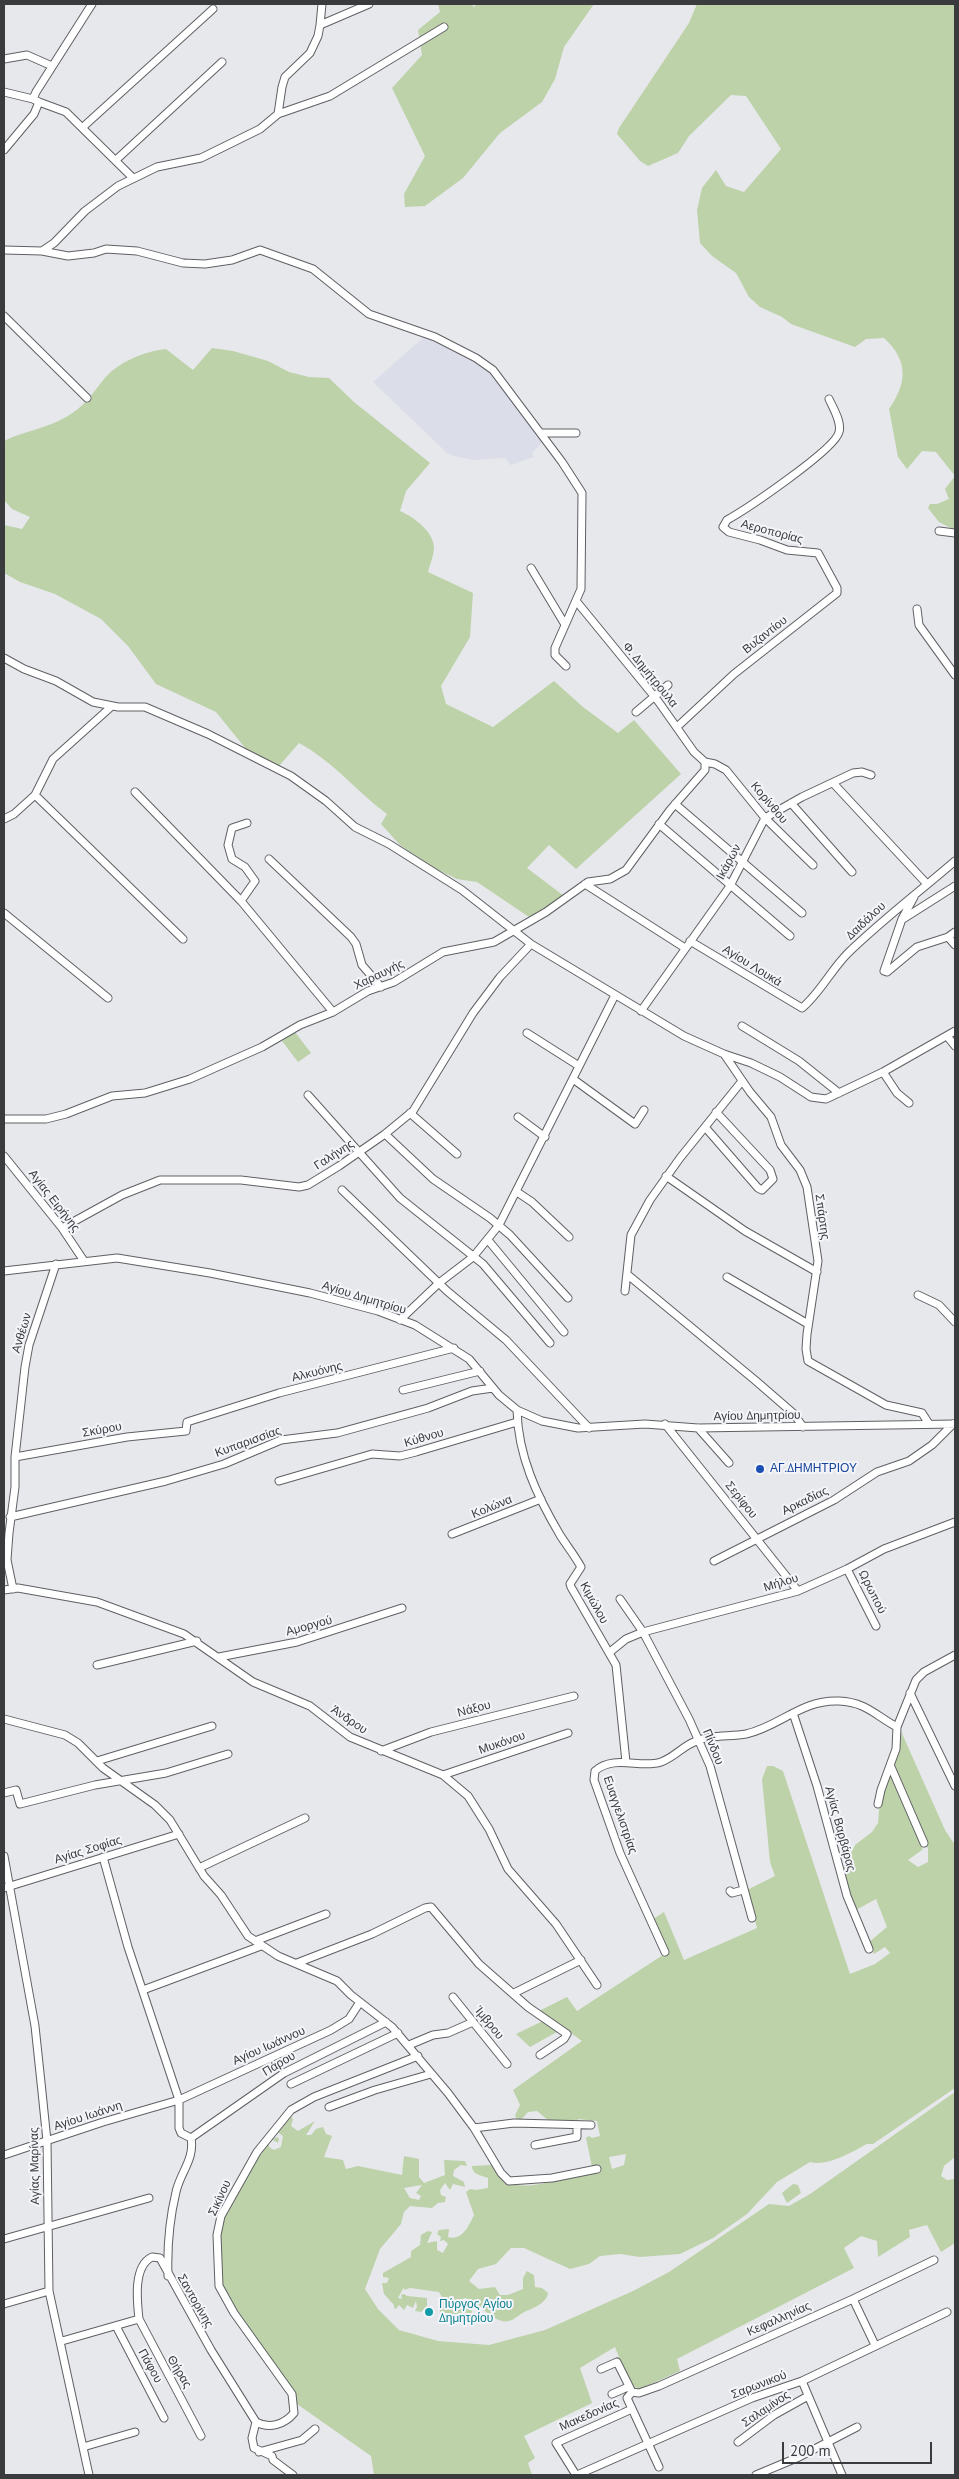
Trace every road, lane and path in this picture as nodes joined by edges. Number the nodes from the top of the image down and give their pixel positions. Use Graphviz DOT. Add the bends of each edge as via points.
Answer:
graph roads {
  1 [pos="92,4"];
  2 [pos="322,4"];
  3 [pos="369,4"];
  4 [pos="213,9"];
  5 [pos="320,25"];
  6 [pos="444,27"];
  7 [pos="4,59"];
  8 [pos="222,62"];
  9 [pos="52,66"];
  10 [pos="4,92"];
  11 [pos="36,101"];
  12 [pos="278,114"];
  13 [pos="83,127"];
  14 [pos="4,150"];
  15 [pos="116,160"];
  16 [pos="133,178"];
  17 [pos="4,250"];
  18 [pos="42,251"];
  19 [pos="4,316"];
  20 [pos="87,398"];
  21 [pos="829,399"];
  22 [pos="541,433"];
  23 [pos="576,433"];
  24 [pos="939,531"];
  25 [pos="955,533"];
  26 [pos="818,553"];
  27 [pos="531,568"];
  28 [pos="577,602"];
  29 [pos="917,610"];
  30 [pos="564,624"];
  31 [pos="4,658"];
  32 [pos="566,666"];
  33 [pos="955,675"];
  34 [pos="668,685"];
  35 [pos="654,696"];
  36 [pos="112,706"];
  37 [pos="636,712"];
  38 [pos="677,727"];
  39 [pos="705,762"];
  40 [pos="871,775"];
  41 [pos="834,783"];
  42 [pos="135,792"];
  43 [pos="34,795"];
  44 [pos="791,803"];
  45 [pos="675,804"];
  46 [pos="764,818"];
  47 [pos="4,819"];
  48 [pos="247,823"];
  49 [pos="659,824"];
  50 [pos="269,859"];
  51 [pos="955,861"];
  52 [pos="742,863"];
  53 [pos="813,865"];
  54 [pos="852,872"];
  55 [pos="585,884"];
  56 [pos="927,884"];
  57 [pos="730,886"];
  58 [pos="955,886"];
  59 [pos="915,895"];
  60 [pos="241,901"];
  61 [pos="4,913"];
  62 [pos="802,913"];
  63 [pos="902,919"];
  64 [pos="514,931"];
  65 [pos="955,932"];
  66 [pos="790,936"];
  67 [pos="948,937"];
  68 [pos="183,938"];
  69 [pos="690,941"];
  70 [pos="531,944"];
  71 [pos="955,946"];
  72 [pos="685,948"];
  73 [pos="381,987"];
  74 [pos="615,995"];
  75 [pos="108,998"];
  76 [pos="802,1008"];
  77 [pos="641,1011"];
  78 [pos="333,1012"];
  79 [pos="742,1026"];
  80 [pos="955,1031"];
  81 [pos="527,1033"];
  82 [pos="947,1036"];
  83 [pos="955,1046"];
  84 [pos="724,1054"];
  85 [pos="579,1066"];
  86 [pos="883,1072"];
  87 [pos="573,1079"];
  88 [pos="742,1081"];
  89 [pos="839,1093"];
  90 [pos="308,1095"];
  91 [pos="909,1103"];
  92 [pos="644,1110"];
  93 [pos="716,1112"];
  94 [pos="410,1113"];
  95 [pos="518,1117"];
  96 [pos="4,1119"];
  97 [pos="705,1127"];
  98 [pos="385,1134"];
  99 [pos="545,1137"];
  100 [pos="358,1153"];
  101 [pos="458,1154"];
  102 [pos="4,1156"];
  103 [pos="666,1176"];
  104 [pos="342,1190"];
  105 [pos="517,1192"];
  106 [pos="499,1225"];
  107 [pos="62,1228"];
  108 [pos="568,1237"];
  109 [pos="488,1240"];
  110 [pos="474,1257"];
  111 [pos="84,1261"];
  112 [pos="56,1264"];
  113 [pos="4,1270"];
  114 [pos="817,1272"];
  115 [pos="628,1275"];
  116 [pos="727,1277"];
  117 [pos="439,1283"];
  118 [pos="625,1292"];
  119 [pos="918,1295"];
  120 [pos="568,1298"];
  121 [pos="400,1320"];
  122 [pos="955,1322"];
  123 [pos="808,1324"];
  124 [pos="564,1332"];
  125 [pos="550,1343"];
  126 [pos="454,1348"];
  127 [pos="480,1371"];
  128 [pos="493,1388"];
  129 [pos="403,1390"];
  130 [pos="517,1410"];
  131 [pos="187,1422"];
  132 [pos="517,1422"];
  133 [pos="665,1424"];
  134 [pos="929,1424"];
  135 [pos="954,1424"];
  136 [pos="803,1427"];
  137 [pos="589,1428"];
  138 [pos="698,1428"];
  139 [pos="15,1457"];
  140 [pos="729,1463"];
  141 [pos="279,1480"];
  142 [pos="541,1499"];
  143 [pos="10,1517"];
  144 [pos="955,1522"];
  145 [pos="452,1534"];
  146 [pos="758,1538"];
  147 [pos="714,1561"];
  148 [pos="847,1569"];
  149 [pos="13,1589"];
  150 [pos="4,1590"];
  151 [pos="798,1591"];
  152 [pos="620,1599"];
  153 [pos="402,1608"];
  154 [pos="876,1626"];
  155 [pos="643,1632"];
  156 [pos="197,1642"];
  157 [pos="610,1652"];
  158 [pos="955,1655"];
  159 [pos="219,1657"];
  160 [pos="98,1665"];
  161 [pos="910,1693"];
  162 [pos="574,1696"];
  163 [pos="793,1713"];
  164 [pos="4,1719"];
  165 [pos="212,1726"];
  166 [pos="897,1727"];
  167 [pos="568,1733"];
  168 [pos="699,1740"];
  169 [pos="382,1751"];
  170 [pos="228,1754"];
  171 [pos="97,1761"];
  172 [pos="626,1762"];
  173 [pos="891,1767"];
  174 [pos="443,1775"];
  175 [pos="123,1781"];
  176 [pos="955,1786"];
  177 [pos="4,1793"];
  178 [pos="878,1804"];
  179 [pos="306,1818"];
  180 [pos="179,1834"];
  181 [pos="924,1842"];
  182 [pos="4,1856"];
  183 [pos="103,1856"];
  184 [pos="199,1868"];
  185 [pos="7,1887"];
  186 [pos="743,1890"];
  187 [pos="730,1891"];
  188 [pos="326,1914"];
  189 [pos="752,1918"];
  190 [pos="258,1944"];
  191 [pos="869,1949"];
  192 [pos="665,1952"];
  193 [pos="581,1960"];
  194 [pos="297,1963"];
  195 [pos="598,1985"];
  196 [pos="143,1990"];
  197 [pos="514,1993"];
  198 [pos="453,1997"];
  199 [pos="360,2002"];
  200 [pos="386,2022"];
  201 [pos="473,2022"];
  202 [pos="398,2033"];
  203 [pos="409,2045"];
  204 [pos="540,2055"];
  205 [pos="418,2056"];
  206 [pos="507,2064"];
  207 [pos="432,2074"];
  208 [pos="291,2084"];
  209 [pos="179,2100"];
  210 [pos="329,2107"];
  211 [pos="590,2124"];
  212 [pos="577,2125"];
  213 [pos="474,2128"];
  214 [pos="191,2138"];
  215 [pos="47,2142"];
  216 [pos="535,2145"];
  217 [pos="4,2155"];
  218 [pos="597,2169"];
  219 [pos="148,2198"];
  220 [pos="47,2226"];
  221 [pos="4,2239"];
  222 [pos="934,2260"];
  223 [pos="168,2276"];
  224 [pos="50,2291"];
  225 [pos="853,2299"];
  226 [pos="4,2304"];
  227 [pos="947,2312"];
  228 [pos="139,2319"];
  229 [pos="116,2326"];
  230 [pos="62,2341"];
  231 [pos="875,2346"];
  232 [pos="601,2370"];
  233 [pos="802,2381"];
  234 [pos="630,2390"];
  235 [pos="612,2394"];
  236 [pos="808,2396"];
  237 [pos="632,2409"];
  238 [pos="164,2418"];
  239 [pos="256,2422"];
  240 [pos="857,2427"];
  241 [pos="315,2429"];
  242 [pos="135,2432"];
  243 [pos="201,2436"];
  244 [pos="738,2442"];
  245 [pos="829,2442"];
  246 [pos="648,2445"];
  247 [pos="83,2447"];
  248 [pos="259,2452"];
  249 [pos="660,2467"];
  250 [pos="90,2475"];
  251 [pos="294,2475"];
  252 [pos="577,2475"];
  253 [pos="756,2475"];
  254 [pos="842,2475"];
  1 -- 9 [label="street"];
  2 -- 5 [label="street"];
  3 -- 5 [label="street"];
  4 -- 13 [label="street"];
  5 -- 12 [label="street" via="310,53 285,77"];
  6 -- 12 [label="street" via="330,96"];
  7 -- 9 [label="street" via="27,55"];
  8 -- 15 [label="street"];
  9 -- 11 [label="street"];
  10 -- 11 [label="street"];
  11 -- 13 [label="street" via="66,112"];
  11 -- 14 [label="street" via="34,114"];
  12 -- 16 [label="street" via="260,129 201,158 165,165"];
  13 -- 15 [label="street"];
  15 -- 16 [label="street"];
  16 -- 18 [label="street" via="85,211"];
  17 -- 18 [label="street"];
  18 -- 22 [label="street" via="68,256 106,249 137,251 183,263 205,264 232,260 260,250 312,269 369,314 435,337 482,362 493,370"];
  19 -- 20 [label="street"];
  21 -- 26 [label="street, Αεροπορίας" via="839,425 837,437 818,455 727,520 723,527 729,532 787,550"];
  22 -- 23 [label="street"];
  22 -- 28 [label="street" via="582,493"];
  24 -- 25 [label="street"];
  26 -- 38 [label="street, Βυζαντίου" via="837,593 734,674"];
  27 -- 30 [label="street"];
  28 -- 30 [label="street"];
  28 -- 35 [label="street, Φ. Δημήτρουλα"];
  29 -- 33 [label="street" via="919,625"];
  30 -- 32 [label="street" via="555,655"];
  31 -- 36 [label="street" via="93,702"];
  34 -- 35 [label="street"];
  35 -- 37 [label="street"];
  35 -- 38 [label="street, Φ. Δημήτρουλα"];
  36 -- 43 [label="street" via="53,759"];
  36 -- 64 [label="street" via="146,707 291,776 355,827 389,844 462,890"];
  38 -- 39 [label="street, Φ. Δημήτρουλα"];
  39 -- 45 [label="street, Χαραυγής" via="705,770"];
  39 -- 46 [label="street, Κορίνθου" via="726,770"];
  40 -- 41 [label="street" via="862,772"];
  41 -- 44 [label="street"];
  41 -- 56 [label="street"];
  42 -- 60 [label="street"];
  43 -- 47 [label="street"];
  43 -- 68 [label="street"];
  44 -- 46 [label="street"];
  44 -- 54 [label="street"];
  45 -- 49 [label="street, Χαραυγής"];
  45 -- 52 [label="street"];
  46 -- 52 [label="street, Ικάρων"];
  46 -- 53 [label="street, Κορίνθου"];
  48 -- 60 [label="street" via="232,828 228,844 232,859 245,867 255,881"];
  49 -- 55 [label="street, Χαραυγής" via="626,870 610,879"];
  49 -- 57 [label="street"];
  50 -- 73 [label="street" via="354,940 362,965"];
  51 -- 56 [label="street, Δαιδάλου"];
  52 -- 57 [label="street, Ικάρων"];
  52 -- 62 [label="street"];
  55 -- 64 [label="street, Χαραυγής"];
  55 -- 72 [label="street"];
  56 -- 59 [label="street, Δαιδάλου"];
  57 -- 66 [label="street"];
  57 -- 69 [label="street, Ικάρων"];
  58 -- 63 [label="street"];
  59 -- 63 [label="street"];
  59 -- 76 [label="street, Δαιδάλου" via="848,954"];
  60 -- 78 [label="street"];
  61 -- 75 [label="street"];
  63 -- 67 [label="street" via="884,971 887,972 916,947"];
  64 -- 70 [label="street"];
  64 -- 73 [label="street, Χαραυγής" via="494,942 443,952 413,972"];
  65 -- 67 [label="street"];
  67 -- 71 [label="street"];
  69 -- 72 [label="street, Ικάρων"];
  69 -- 76 [label="street, Αγίου Λουκά"];
  70 -- 74 [label="street"];
  70 -- 94 [label="street, Γαλήνης" via="473,1013"];
  72 -- 77 [label="street, Ικάρων"];
  73 -- 78 [label="street, Χαραυγής"];
  74 -- 77 [label="street"];
  74 -- 85 [label="street"];
  77 -- 84 [label="street" via="701,1045"];
  78 -- 96 [label="street, Χαραυγής" via="207,1073 171,1086 145,1093 116,1094 46,1119"];
  79 -- 89 [label="street" via="800,1061"];
  80 -- 82 [label="street"];
  81 -- 85 [label="street"];
  82 -- 83 [label="street"];
  82 -- 86 [label="street"];
  84 -- 88 [label="street, Σπάρτης"];
  84 -- 89 [label="street" via="780,1077 811,1097 826,1099"];
  85 -- 87 [label="street"];
  86 -- 89 [label="street"];
  86 -- 91 [label="street" via="897,1093"];
  87 -- 92 [label="street" via="635,1124"];
  87 -- 99 [label="street"];
  88 -- 93 [label="street"];
  88 -- 114 [label="street, Σπάρτης" via="771,1117 781,1145 804,1179 809,1195"];
  90 -- 100 [label="street"];
  93 -- 97 [label="street"];
  93 -- 97 [label="street" via="770,1170 773,1179 766,1188 758,1188"];
  94 -- 98 [label="street, Γαλήνης"];
  94 -- 101 [label="street"];
  95 -- 99 [label="street"];
  97 -- 103 [label="street"];
  98 -- 100 [label="street, Γαλήνης"];
  98 -- 106 [label="street" via="433,1179"];
  99 -- 105 [label="street"];
  100 -- 107 [label="street, Γαλήνης" via="308,1185 299,1187 241,1180 160,1180 122,1195"];
  100 -- 110 [label="street" via="400,1198"];
  102 -- 107 [label="street, Αγίας Ειρήνης"];
  103 -- 114 [label="street" via="745,1231"];
  103 -- 115 [label="street" via="631,1235"];
  104 -- 117 [label="street"];
  105 -- 106 [label="street"];
  105 -- 108 [label="street"];
  106 -- 109 [label="street"];
  106 -- 120 [label="street"];
  107 -- 111 [label="street, Αγίας Ειρήνης"];
  109 -- 110 [label="street"];
  109 -- 124 [label="street"];
  110 -- 117 [label="street"];
  110 -- 125 [label="street"];
  111 -- 112 [label="street, Αγίου Δημητρίου"];
  111 -- 121 [label="street, Αγίου Δημητρίου" via="117,1258 210,1273 310,1293"];
  112 -- 113 [label="street, Αγίου Δημητρίου"];
  112 -- 139 [label="street, Ανθέων" via="27,1352"];
  114 -- 123 [label="street, Σπάρτης"];
  115 -- 118 [label="street"];
  115 -- 136 [label="street" via="794,1414"];
  116 -- 123 [label="street"];
  117 -- 121 [label="street"];
  117 -- 137 [label="street" via="506,1340"];
  119 -- 122 [label="street" via="939,1305"];
  121 -- 126 [label="street, Αγίου Δημητρίου"];
  123 -- 134 [label="street, Σπάρτης" via="808,1361 886,1405 922,1413"];
  126 -- 127 [label="street, Αγίου Δημητρίου"];
  126 -- 131 [label="street, Αλκυόνης"];
  127 -- 128 [label="street, Αγίου Δημητρίου"];
  127 -- 129 [label="street"];
  128 -- 130 [label="street, Αγίου Δημητρίου"];
  128 -- 143 [label="street, Κυπαρισσίας" via="472,1391 428,1408 337,1432 281,1440 224,1464 166,1481"];
  130 -- 132 [label="street, Κιμώλου"];
  130 -- 137 [label="street, Αγίου Δημητρίου" via="559,1426"];
  131 -- 139 [label="street, Σκύρου" via="186,1431 127,1436"];
  132 -- 141 [label="street, Κύθνου" via="400,1456 372,1454"];
  132 -- 142 [label="street, Κιμώλου" via="528,1475"];
  133 -- 137 [label="street, Αγίου Δημητρίου"];
  133 -- 138 [label="street, Αγίου Δημητρίου"];
  133 -- 146 [label="street, Σερίφου"];
  134 -- 135 [label="street, Αγίου Δημητρίου"];
  134 -- 136 [label="street, Αγίου Δημητρίου"];
  135 -- 146 [label="street, Αρκαδίας" via="921,1454 877,1472 834,1500"];
  136 -- 138 [label="street, Αγίου Δημητρίου"];
  138 -- 140 [label="street"];
  139 -- 143 [label="street, Ανθέων"];
  142 -- 145 [label="street, Κολώνα"];
  142 -- 157 [label="street, Κιμώλου" via="581,1567 571,1587"];
  143 -- 149 [label="street, Ανθέων" via="7,1560"];
  144 -- 148 [label="street, Μήλου" via="881,1550"];
  146 -- 147 [label="street, Αρκαδίας"];
  146 -- 151 [label="street, Σερίφου"];
  148 -- 151 [label="street, Μήλου"];
  148 -- 154 [label="street, Ωρωπού"];
  149 -- 150 [label="street, Άνδρου"];
  149 -- 156 [label="street, Άνδρου" via="97,1602 184,1634"];
  151 -- 155 [label="street, Μήλου"];
  152 -- 155 [label="street, Πίνδου"];
  153 -- 159 [label="street, Αμοργού" via="296,1642"];
  155 -- 157 [label="street, Μήλου" via="626,1639"];
  155 -- 168 [label="street, Πίνδου"];
  156 -- 159 [label="street, Άνδρου"];
  156 -- 160 [label="street"];
  157 -- 172 [label="street, Κιμώλου" via="616,1665"];
  158 -- 161 [label="street" via="924,1672"];
  159 -- 169 [label="street, Άνδρου" via="253,1682 310,1706 350,1737"];
  161 -- 166 [label="street"];
  161 -- 176 [label="street"];
  162 -- 169 [label="street, Νάξου" via="431,1732"];
  163 -- 166 [label="street, Ευαγγελιστρίας" via="811,1704 839,1701 868,1707"];
  163 -- 168 [label="street, Ευαγγελιστρίας" via="749,1733"];
  163 -- 191 [label="street, Αγίας Βαρβάρας" via="847,1896"];
  164 -- 171 [label="street" via="65,1735"];
  165 -- 171 [label="street"];
  166 -- 173 [label="street"];
  167 -- 174 [label="street, Μυκόνου"];
  168 -- 172 [label="street, Ευαγγελιστρίας" via="655,1764"];
  168 -- 186 [label="street, Πίνδου" via="710,1766"];
  169 -- 174 [label="street, Άνδρου"];
  170 -- 175 [label="street" via="166,1773"];
  171 -- 175 [label="street"];
  172 -- 192 [label="street, Ευαγγελιστρίας" via="597,1769 594,1780 620,1853"];
  173 -- 178 [label="street"];
  173 -- 181 [label="street"];
  174 -- 193 [label="street, Άνδρου" via="468,1796 508,1868 556,1924"];
  175 -- 177 [label="street" via="95,1784 20,1804 16,1790"];
  175 -- 180 [label="street" via="155,1805"];
  179 -- 184 [label="street"];
  180 -- 183 [label="street, Αγίας Σοφίας"];
  180 -- 184 [label="street"];
  182 -- 185 [label="street, Αγίας Μαρίνας"];
  183 -- 185 [label="street, Αγίας Σοφίας"];
  183 -- 196 [label="street"];
  184 -- 190 [label="street" via="248,1936"];
  185 -- 215 [label="street, Αγίας Μαρίνας" via="35,2026"];
  186 -- 187 [label="street"];
  186 -- 189 [label="street, Πίνδου"];
  188 -- 190 [label="street"];
  190 -- 194 [label="street"];
  190 -- 196 [label="street"];
  193 -- 195 [label="street, Άνδρου"];
  193 -- 197 [label="street"];
  194 -- 197 [label="street" via="431,1907 480,1964"];
  194 -- 199 [label="street" via="338,1980"];
  196 -- 209 [label="street"];
  197 -- 204 [label="street" via="566,2034 564,2040"];
  198 -- 201 [label="street, Ίμβρου"];
  199 -- 200 [label="street"];
  199 -- 209 [label="street, Αγίου Ιωάννου" via="349,2019 331,2030"];
  200 -- 202 [label="street"];
  200 -- 214 [label="street, Πάρου" via="284,2073"];
  201 -- 203 [label="street"];
  201 -- 206 [label="street, Ίμβρου"];
  202 -- 203 [label="street"];
  202 -- 208 [label="street"];
  203 -- 205 [label="street"];
  205 -- 207 [label="street"];
  205 -- 239 [label="street, Σικίνου" via="314,2096 292,2110 257,2152 221,2216 217,2235 219,2286 294,2401 294,2413 284,2422 270,2426"];
  207 -- 210 [label="street"];
  207 -- 213 [label="street"];
  209 -- 214 [label="street" via="179,2128 181,2133"];
  209 -- 215 [label="street, Αγίου Ιωάννη"];
  211 -- 212 [label="street"];
  212 -- 213 [label="street" via="514,2123"];
  212 -- 216 [label="street" via="577,2137"];
  213 -- 218 [label="street" via="509,2181 552,2178"];
  214 -- 223 [label="street" via="190,2158 176,2190 171,2219 167,2244"];
  215 -- 217 [label="street, Αγίου Ιωάννη"];
  215 -- 220 [label="street, Αγίας Μαρίνας"];
  219 -- 220 [label="street"];
  220 -- 221 [label="street"];
  220 -- 224 [label="street, Αγίας Μαρίνας"];
  222 -- 225 [label="street, Κεφαλληνίας"];
  223 -- 228 [label="street, Σαντορίνης" via="156,2256 148,2258 141,2266 137,2298"];
  223 -- 239 [label="street, Σαντορίνης"];
  224 -- 226 [label="street"];
  224 -- 230 [label="street, Αγίας Μαρίνας"];
  225 -- 231 [label="street"];
  225 -- 234 [label="street, Κεφαλληνίας" via="660,2386 639,2393"];
  227 -- 231 [label="street, Σαρωνικού"];
  228 -- 229 [label="street"];
  228 -- 243 [label="street, Θήρας"];
  229 -- 230 [label="street"];
  229 -- 238 [label="street, Πάφου"];
  230 -- 247 [label="street, Αγίας Μαρίνας"];
  231 -- 233 [label="street, Σαρωνικού"];
  232 -- 234 [label="street" via="617,2362"];
  233 -- 236 [label="street"];
  233 -- 246 [label="street, Σαρωνικού" via="752,2398"];
  234 -- 235 [label="street, Κεφαλληνίας"];
  234 -- 237 [label="street" via="627,2398"];
  236 -- 244 [label="street, Σαλαμίνος" via="774,2415"];
  236 -- 245 [label="street"];
  237 -- 246 [label="street"];
  237 -- 252 [label="street, Μακεδονίας" via="556,2443"];
  239 -- 248 [label="street" via="252,2438 254,2448"];
  240 -- 245 [label="street"];
  241 -- 248 [label="street" via="302,2440"];
  242 -- 247 [label="street"];
  245 -- 253 [label="street"];
  245 -- 254 [label="street"];
  246 -- 249 [label="street"];
  246 -- 252 [label="street, Σαρωνικού"];
  247 -- 250 [label="street, Αγίας Μαρίνας"];
  248 -- 251 [label="street" via="272,2456 272,2460"];
}
